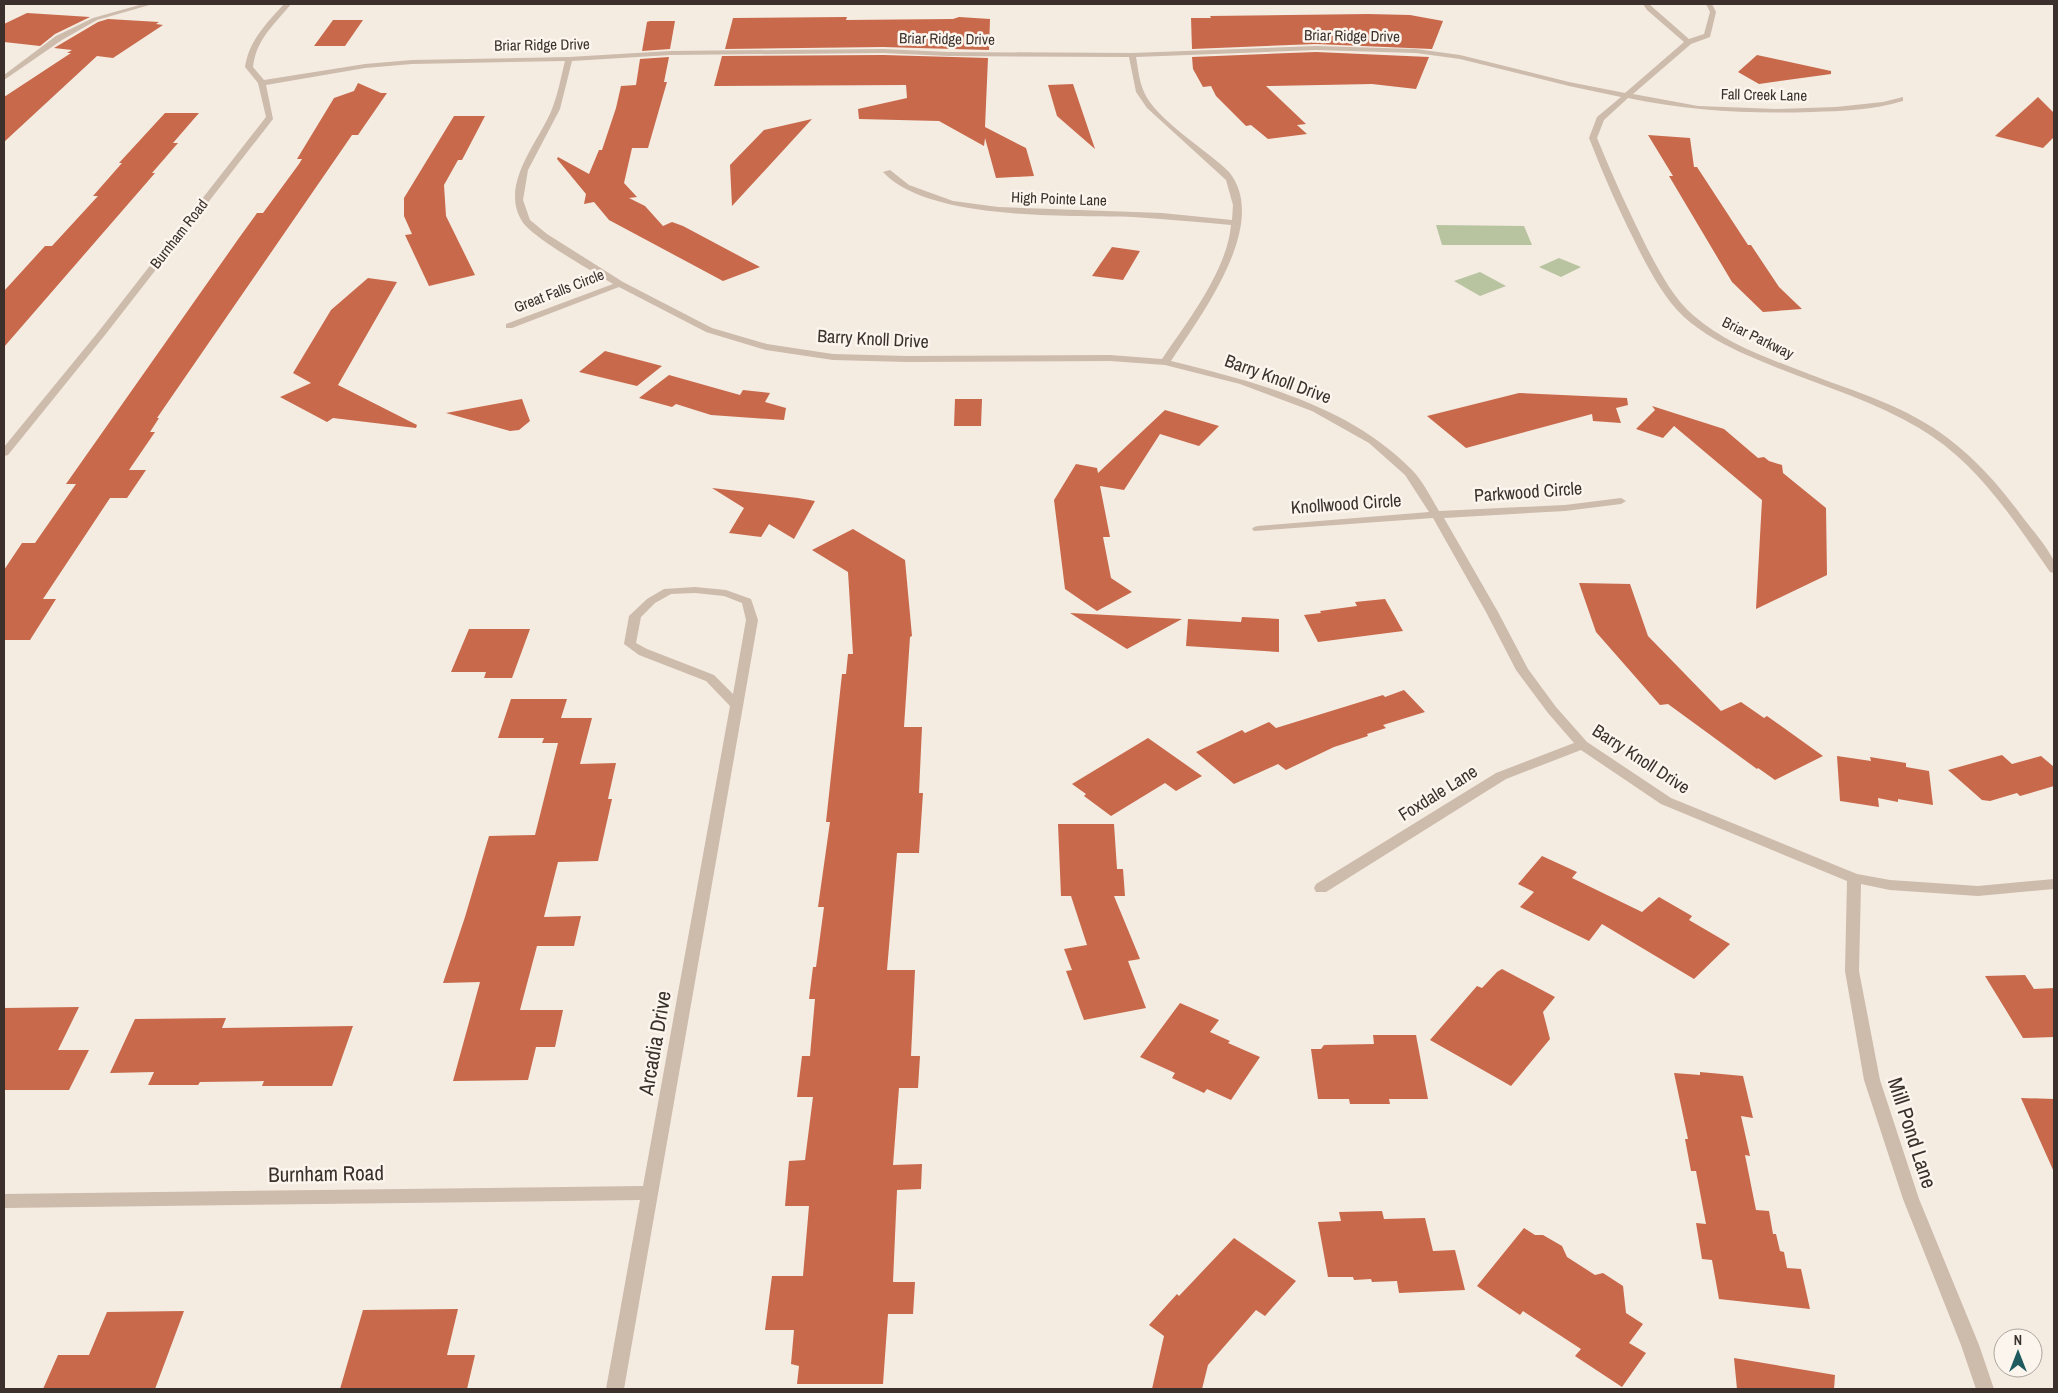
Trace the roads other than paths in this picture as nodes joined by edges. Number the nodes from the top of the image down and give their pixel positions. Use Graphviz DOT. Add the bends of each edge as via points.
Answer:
graph roads {
  1 [pos="150,4"];
  2 [pos="288,4"];
  3 [pos="1646,4"];
  4 [pos="1709,4"];
  5 [pos="1688,42"];
  6 [pos="1132,55"];
  7 [pos="569,59"];
  8 [pos="4,78"];
  9 [pos="262,83"];
  10 [pos="1628,95"];
  11 [pos="1900,99"];
  12 [pos="887,172"];
  13 [pos="1237,223"];
  14 [pos="620,284"];
  15 [pos="509,326"];
  16 [pos="1165,362"];
  17 [pos="4,453"];
  18 [pos="1621,501"];
  19 [pos="1438,516"];
  20 [pos="1258,529"];
  21 [pos="2054,570"];
  22 [pos="737,706"];
  23 [pos="1582,745"];
  24 [pos="1854,878"];
  25 [pos="2054,884"];
  26 [pos="1322,888"];
  27 [pos="649,1193"];
  28 [pos="4,1201"];
  29 [pos="615,1389"];
  30 [pos="1985,1389"];
  1 -- 8 [label="street" via="95,19 59,38"];
  2 -- 9 [label="street, Burnham Road" via="258,38 249,54 249,67"];
  3 -- 5 [label="street"];
  4 -- 5 [label="street, Briar Parkway" via="1713,12 1707,35"];
  5 -- 10 [label="street, Briar Parkway"];
  6 -- 7 [label="street, Briar Ridge Drive" via="734,51"];
  6 -- 10 [label="street, Briar Ridge Drive" via="1316,48 1416,51 1460,57 1568,84"];
  6 -- 13 [label="street" via="1140,93 1165,122 1231,181 1237,201"];
  7 -- 9 [label="street, Briar Ridge Drive" via="412,62 365,66"];
  7 -- 14 [label="street, Barry Knoll Drive" via="556,109 524,170 519,200 526,221 544,236"];
  9 -- 17 [label="street, Burnham Road" via="270,117"];
  10 -- 11 [label="street, Fall Creek Lane" via="1698,108 1776,111 1836,109"];
  10 -- 21 [label="street, Briar Parkway" via="1600,119 1593,138 1615,195 1660,282 1686,314 1717,337 1778,366 1865,398 1924,426 1965,455 1996,488"];
  12 -- 13 [label="street, High Pointe Lane" via="906,187 951,203 998,210 1162,216"];
  13 -- 16 [label="street" via="1227,258"];
  14 -- 15 [label="street, Great Falls Circle"];
  14 -- 16 [label="street, Barry Knoll Drive" via="709,330 766,347 833,357 1110,358"];
  16 -- 19 [label="street, Barry Knoll Drive" via="1244,382 1316,409 1387,454 1409,474"];
  18 -- 19 [label="street, Parkwood Circle"];
  19 -- 20 [label="street, Knollwood Circle"];
  19 -- 23 [label="street, Barry Knoll Drive" via="1522,670"];
  22 -- 22 [label="street, Arcadia Drive" via="752,620 747,602 726,593 668,591 635,616 630,644 710,678"];
  22 -- 27 [label="street, Arcadia Drive"];
  23 -- 24 [label="street, Barry Knoll Drive" via="1666,801"];
  23 -- 26 [label="street, Foxdale Lane" via="1501,776"];
  24 -- 25 [label="street, Barry Knoll Drive" via="1890,885 1978,891"];
  24 -- 30 [label="street, Mill Pond Lane" via="1852,971 1872,1080 1910,1199"];
  27 -- 28 [label="street, Burnham Road"];
  27 -- 29 [label="street, Arcadia Drive"];
}
